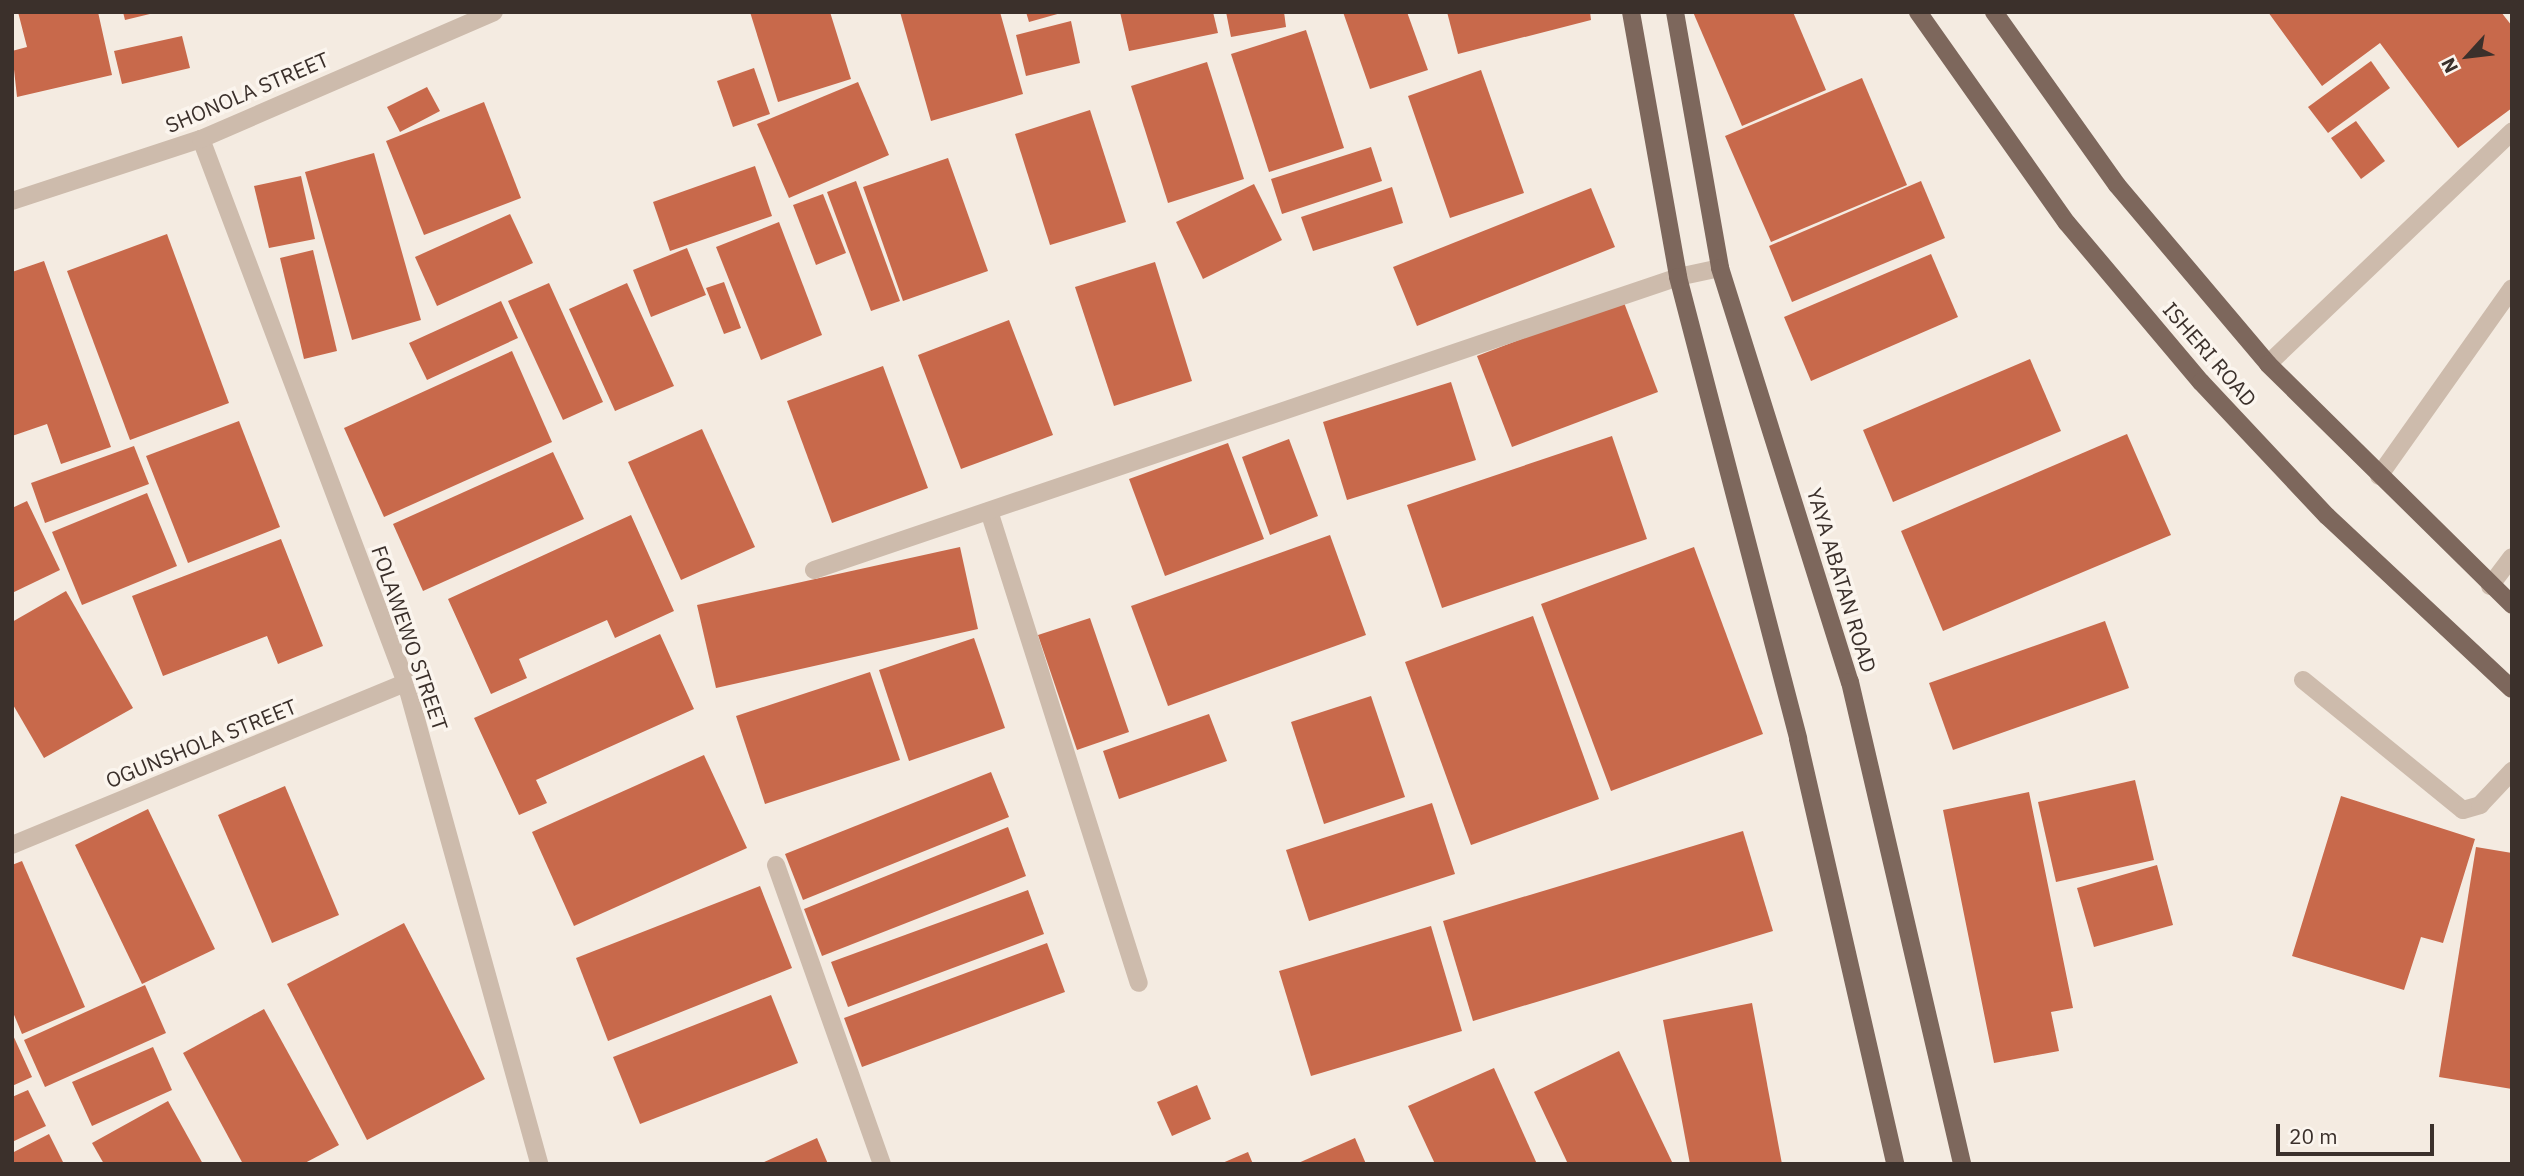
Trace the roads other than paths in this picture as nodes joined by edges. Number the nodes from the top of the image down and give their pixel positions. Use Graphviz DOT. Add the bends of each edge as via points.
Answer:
graph roads {
  1 [pos="494,12"];
  2 [pos="1631,12"];
  3 [pos="1675,12"];
  4 [pos="1917,12"];
  5 [pos="1994,12"];
  6 [pos="2512,132"];
  7 [pos="201,139"];
  8 [pos="12,201"];
  9 [pos="1720,268"];
  10 [pos="1678,277"];
  11 [pos="2512,288"];
  12 [pos="2268,364"];
  13 [pos="2379,476"];
  14 [pos="989,511"];
  15 [pos="2512,557"];
  16 [pos="814,570"];
  17 [pos="2490,586"];
  18 [pos="2512,605"];
  19 [pos="2303,680"];
  20 [pos="406,682"];
  21 [pos="2512,689"];
  22 [pos="2512,771"];
  23 [pos="12,845"];
  24 [pos="776,864"];
  25 [pos="1139,983"];
  26 [pos="539,1164"];
  27 [pos="882,1164"];
  28 [pos="1895,1164"];
  29 [pos="1962,1164"];
  1 -- 7 [label="street, SHONOLA STREET"];
  2 -- 10 [label="main road"];
  3 -- 9 [label="main road, YAYA ABATAN ROAD"];
  4 -- 21 [label="main road, ISHERI ROAD" via="2067,223 2202,382 2327,516"];
  5 -- 12 [label="main road, ISHERI ROAD" via="2117,185"];
  6 -- 12 [label="street"];
  7 -- 8 [label="street, SHONOLA STREET"];
  7 -- 20 [label="street, FOLAWEWO STREET"];
  9 -- 10 [label="street"];
  9 -- 29 [label="main road, YAYA ABATAN ROAD" via="1850,682"];
  10 -- 14 [label="street"];
  10 -- 28 [label="main road" via="1798,739"];
  11 -- 13 [label="street"];
  12 -- 13 [label="main road, ISHERI ROAD"];
  13 -- 17 [label="main road, ISHERI ROAD"];
  14 -- 16 [label="street"];
  14 -- 25 [label="street"];
  15 -- 17 [label="street"];
  17 -- 18 [label="main road, ISHERI ROAD"];
  19 -- 22 [label="street" via="2463,810 2480,805"];
  20 -- 23 [label="street, OGUNSHOLA STREET"];
  20 -- 26 [label="street, FOLAWEWO STREET"];
  24 -- 27 [label="street"];
}
